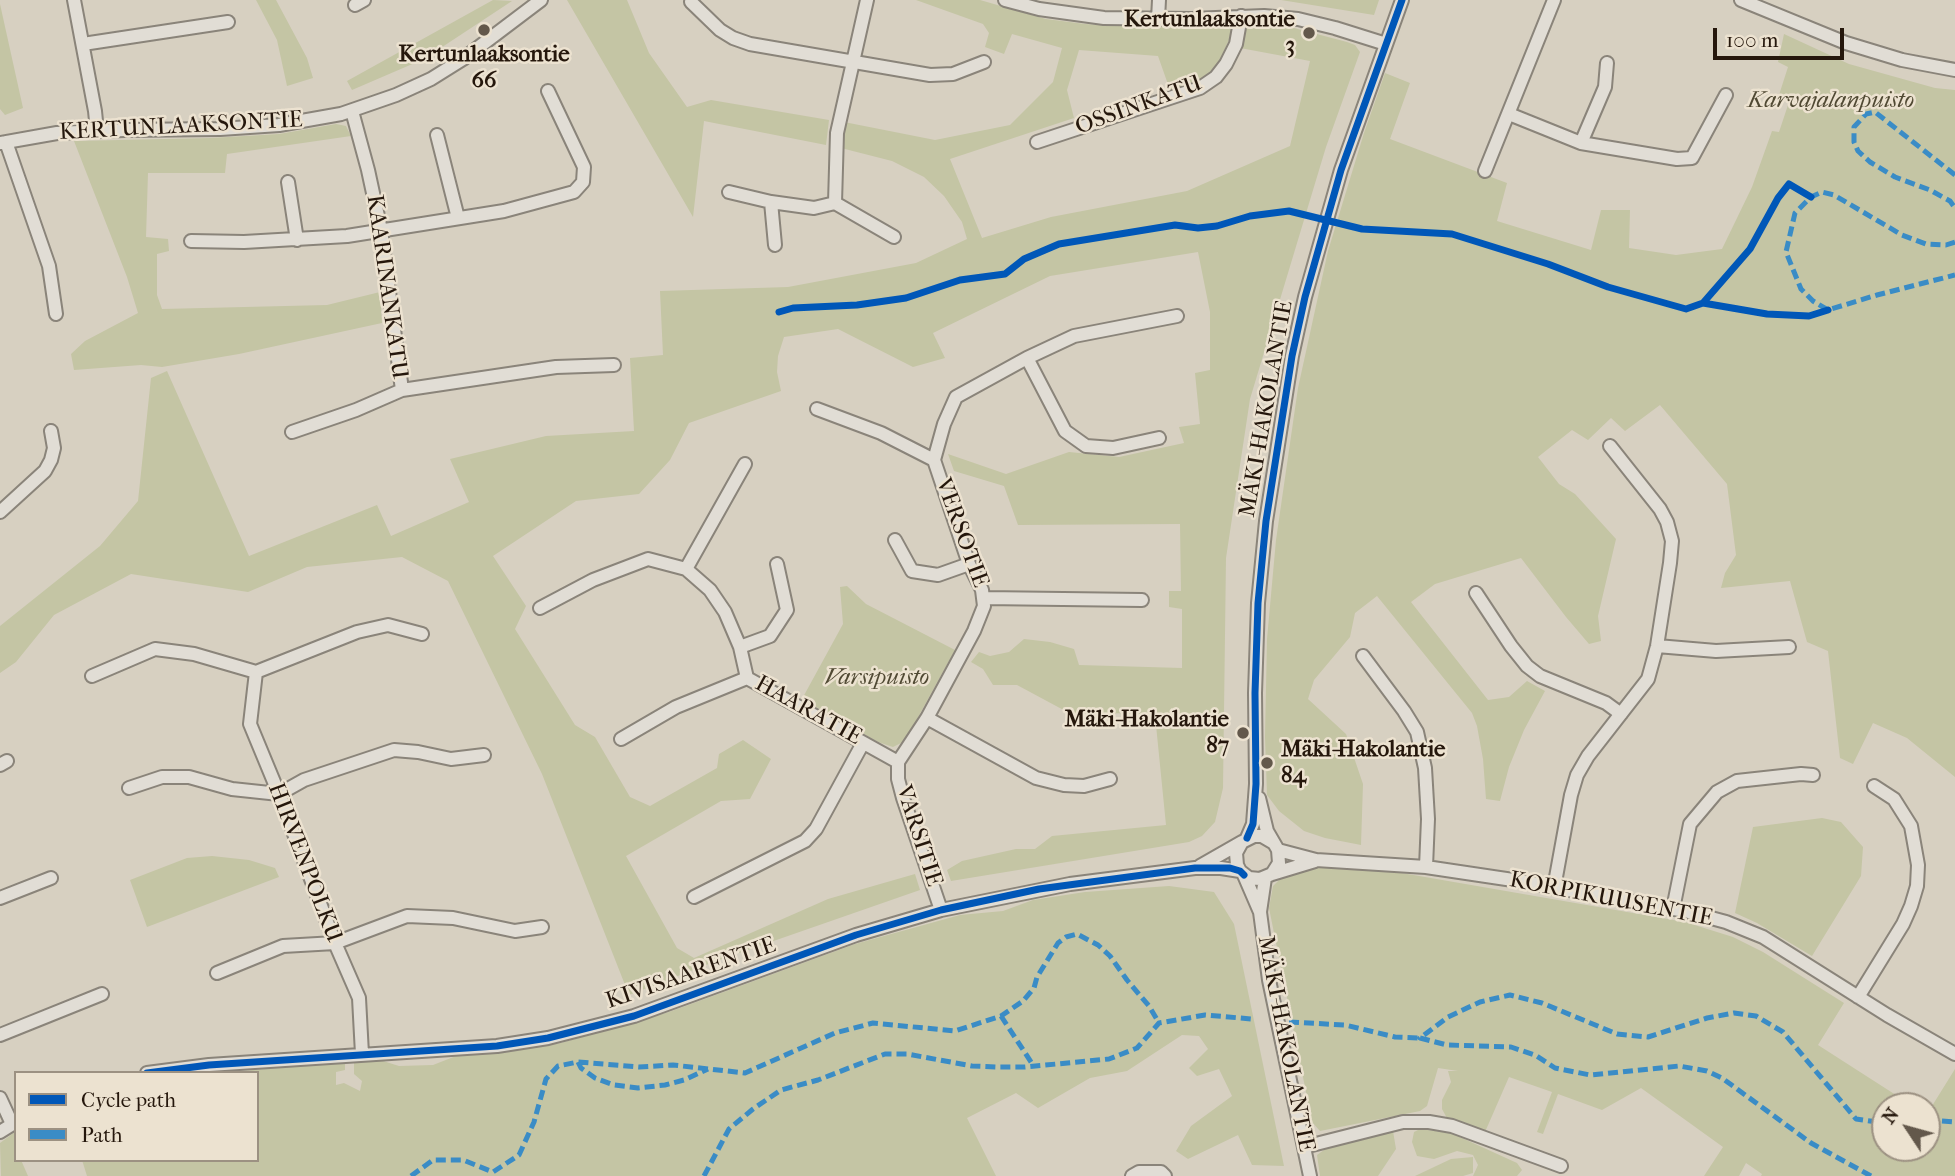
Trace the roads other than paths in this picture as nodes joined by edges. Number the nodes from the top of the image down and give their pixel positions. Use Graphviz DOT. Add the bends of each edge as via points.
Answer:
graph roads {
  1 [pos="74,0"];
  2 [pos="541,0"];
  3 [pos="867,0"];
  4 [pos="1005,0"];
  5 [pos="1159,0"];
  6 [pos="1402,0"];
  7 [pos="1554,0"];
  8 [pos="1741,0"];
  9 [pos="691,2"];
  10 [pos="527,5"];
  11 [pos="1241,16"];
  12 [pos="1158,19"];
  13 [pos="228,22"];
  14 [pos="83,44"];
  15 [pos="1386,44"];
  16 [pos="852,62"];
  17 [pos="984,62"];
  18 [pos="1607,64"];
  19 [pos="1955,70"];
  20 [pos="548,91"];
  21 [pos="1726,95"];
  22 [pos="352,111"];
  23 [pos="1509,114"];
  24 [pos="97,131"];
  25 [pos="437,135"];
  26 [pos="3,142"];
  27 [pos="1037,142"];
  28 [pos="1581,143"];
  29 [pos="1485,171"];
  30 [pos="288,182"];
  31 [pos="729,192"];
  32 [pos="771,202"];
  33 [pos="835,203"];
  34 [pos="458,218"];
  35 [pos="381,230"];
  36 [pos="894,237"];
  37 [pos="297,240"];
  38 [pos="191,241"];
  39 [pos="775,245"];
  40 [pos="57,314"];
  41 [pos="1177,316"];
  42 [pos="1027,358"];
  43 [pos="614,365"];
  44 [pos="402,390"];
  45 [pos="817,410"];
  46 [pos="51,431"];
  47 [pos="292,432"];
  48 [pos="1159,438"];
  49 [pos="1610,446"];
  50 [pos="934,460"];
  51 [pos="745,464"];
  52 [pos="0,512"];
  53 [pos="895,540"];
  54 [pos="777,564"];
  55 [pos="969,564"];
  56 [pos="686,569"];
  57 [pos="1476,593"];
  58 [pos="984,597"];
  59 [pos="1142,600"];
  60 [pos="540,608"];
  61 [pos="422,634"];
  62 [pos="1657,646"];
  63 [pos="740,647"];
  64 [pos="1789,647"];
  65 [pos="1363,656"];
  66 [pos="256,672"];
  67 [pos="92,676"];
  68 [pos="747,678"];
  69 [pos="1621,714"];
  70 [pos="927,718"];
  71 [pos="621,739"];
  72 [pos="863,743"];
  73 [pos="484,755"];
  74 [pos="898,762"];
  75 [pos="1813,775"];
  76 [pos="1110,779"];
  77 [pos="1256,784"];
  78 [pos="1874,786"];
  79 [pos="129,788"];
  80 [pos="279,794"];
  81 [pos="1245,840"];
  82 [pos="1276,846"];
  83 [pos="1316,860"];
  84 [pos="1426,867"];
  85 [pos="1195,869"];
  86 [pos="1242,873"];
  87 [pos="1269,876"];
  88 [pos="51,878"];
  89 [pos="1554,888"];
  90 [pos="694,897"];
  91 [pos="0,898"];
  92 [pos="1673,909"];
  93 [pos="941,910"];
  94 [pos="1260,912"];
  95 [pos="542,927"];
  96 [pos="335,943"];
  97 [pos="217,973"];
  98 [pos="102,994"];
  99 [pos="1858,997"];
  100 [pos="0,1035"];
  101 [pos="362,1054"];
  102 [pos="1955,1054"];
  103 [pos="162,1071"];
  104 [pos="0,1098"];
  105 [pos="14,1123"];
  106 [pos="0,1132"];
  107 [pos="1304,1147"];
  108 [pos="1562,1166"];
  109 [pos="1132,1176"];
  110 [pos="1165,1176"];
  111 [pos="1310,1176"];
  1 -- 14 [label="street"];
  2 -- 10 [label="street, KERTUNLAAKSONTIE"];
  3 -- 16 [label="street"];
  4 -- 12 [label="street" via="1079,15"];
  5 -- 12 [label="street"];
  6 -- 15 [label="street, MÄKI-HAKOLANTIE"];
  7 -- 23 [label="street"];
  8 -- 19 [label="street" via="1846,43"];
  9 -- 16 [label="street" via="733,38"];
  10 -- 22 [label="street, KERTUNLAAKSONTIE" via="463,59 431,79"];
  11 -- 12 [label="street"];
  11 -- 15 [label="street" via="1298,19"];
  11 -- 27 [label="street, OSSINKATU" via="1236,44 1226,64 1200,88"];
  13 -- 14 [label="street"];
  14 -- 24 [label="street"];
  15 -- 77 [label="street, MÄKI-HAKOLANTIE" via="1323,231 1277,440 1258,603"];
  16 -- 17 [label="street" via="930,75 953,74"];
  16 -- 33 [label="street" via="837,132"];
  18 -- 28 [label="street" via="1605,87"];
  20 -- 34 [label="street" via="584,167 583,182 561,197"];
  21 -- 28 [label="street" via="1692,158"];
  22 -- 24 [label="street, KERTUNLAAKSONTIE" via="279,125"];
  22 -- 35 [label="street, KAARINANKATU"];
  23 -- 28 [label="street"];
  23 -- 29 [label="street"];
  24 -- 26 [label="street, KERTUNLAAKSONTIE"];
  25 -- 34 [label="street"];
  26 -- 40 [label="street" via="49,266"];
  30 -- 37 [label="street"];
  31 -- 32 [label="street"];
  32 -- 33 [label="street" via="814,208"];
  32 -- 39 [label="street"];
  33 -- 36 [label="street"];
  34 -- 35 [label="street"];
  35 -- 37 [label="street"];
  35 -- 44 [label="street, KAARINANKATU"];
  37 -- 38 [label="street"];
  41 -- 42 [label="street, VERSOTIE" via="1074,336"];
  42 -- 48 [label="street" via="1065,432 1086,446 1113,448"];
  42 -- 50 [label="street, VERSOTIE" via="956,397"];
  43 -- 44 [label="street" via="556,367"];
  44 -- 47 [label="street, KAARINANKATU"];
  45 -- 50 [label="street" via="881,433"];
  46 -- 52 [label="street" via="54,448 45,471"];
  49 -- 62 [label="street" via="1660,509 1672,541"];
  50 -- 55 [label="street, VERSOTIE"];
  51 -- 56 [label="street"];
  53 -- 55 [label="street" via="912,570 938,575"];
  54 -- 63 [label="street" via="787,610 770,636"];
  55 -- 58 [label="street, VERSOTIE"];
  56 -- 60 [label="street, HAARATIE" via="648,559 593,580"];
  56 -- 63 [label="street, HAARATIE" via="710,590"];
  57 -- 69 [label="street" via="1527,666"];
  58 -- 59 [label="street"];
  58 -- 70 [label="street, VERSOTIE" via="974,631"];
  61 -- 66 [label="street" via="388,625 357,632"];
  62 -- 64 [label="street" via="1716,651"];
  62 -- 69 [label="street" via="1648,679"];
  63 -- 68 [label="street, HAARATIE"];
  65 -- 84 [label="street" via="1417,732 1425,768"];
  66 -- 67 [label="street" via="194,654 155,649"];
  66 -- 80 [label="street, HIRVENPOLKU" via="250,724"];
  68 -- 71 [label="street" via="676,707"];
  68 -- 72 [label="street, HAARATIE"];
  69 -- 89 [label="street" via="1577,775"];
  70 -- 74 [label="street, VERSOTIE"];
  70 -- 76 [label="street" via="1036,778 1084,786"];
  72 -- 74 [label="street, HAARATIE"];
  72 -- 90 [label="street" via="805,841"];
  73 -- 80 [label="street" via="451,759 394,750 304,780"];
  74 -- 93 [label="street, VARSITIE" via="903,798"];
  75 -- 92 [label="street" via="1737,781 1717,792 1690,824"];
  77 -- 81 [label="street, MÄKI-HAKOLANTIE" via="1253,824"];
  77 -- 82 [label="street, MÄKI-HAKOLANTIE" via="1264,821"];
  78 -- 99 [label="street" via="1894,799 1911,826 1917,886 1903,924"];
  79 -- 80 [label="street" via="162,777 189,777 232,789"];
  80 -- 96 [label="street, HIRVENPOLKU"];
  81 -- 82 [label="street" via="1262,836"];
  81 -- 85 [label="street, KIVISAARENTIE"];
  81 -- 86 [label="street" via="1236,853"];
  82 -- 83 [label="street, KORPIKUUSENTIE"];
  82 -- 87 [label="street" via="1279,863"];
  83 -- 84 [label="street, KORPIKUUSENTIE"];
  83 -- 87 [label="street, KORPIKUUSENTIE"];
  84 -- 89 [label="street, KORPIKUUSENTIE"];
  85 -- 86 [label="street, KIVISAARENTIE"];
  85 -- 93 [label="street, KIVISAARENTIE" via="1039,889"];
  86 -- 87 [label="street" via="1254,879"];
  86 -- 94 [label="street, MÄKI-HAKOLANTIE"];
  87 -- 94 [label="street, MÄKI-HAKOLANTIE"];
  88 -- 91 [label="street"];
  89 -- 92 [label="street, KORPIKUUSENTIE"];
  92 -- 99 [label="street, KORPIKUUSENTIE" via="1727,922 1763,937"];
  93 -- 101 [label="street, KIVISAARENTIE" via="856,935 590,1029 498,1046"];
  94 -- 107 [label="street, MÄKI-HAKOLANTIE" via="1269,980"];
  95 -- 96 [label="street" via="515,931 453,918 407,916"];
  96 -- 97 [label="street" via="283,946"];
  96 -- 101 [label="street, HIRVENPOLKU" via="359,998"];
  98 -- 100 [label="street"];
  99 -- 102 [label="street, KORPIKUUSENTIE"];
  101 -- 103 [label="street, KIVISAARENTIE"];
  104 -- 105 [label="street"];
  105 -- 106 [label="street"];
  107 -- 108 [label="street" via="1403,1122 1429,1122"];
  107 -- 111 [label="street, MÄKI-HAKOLANTIE"];
  109 -- 110 [label="street" via="1161,1172"];
}
